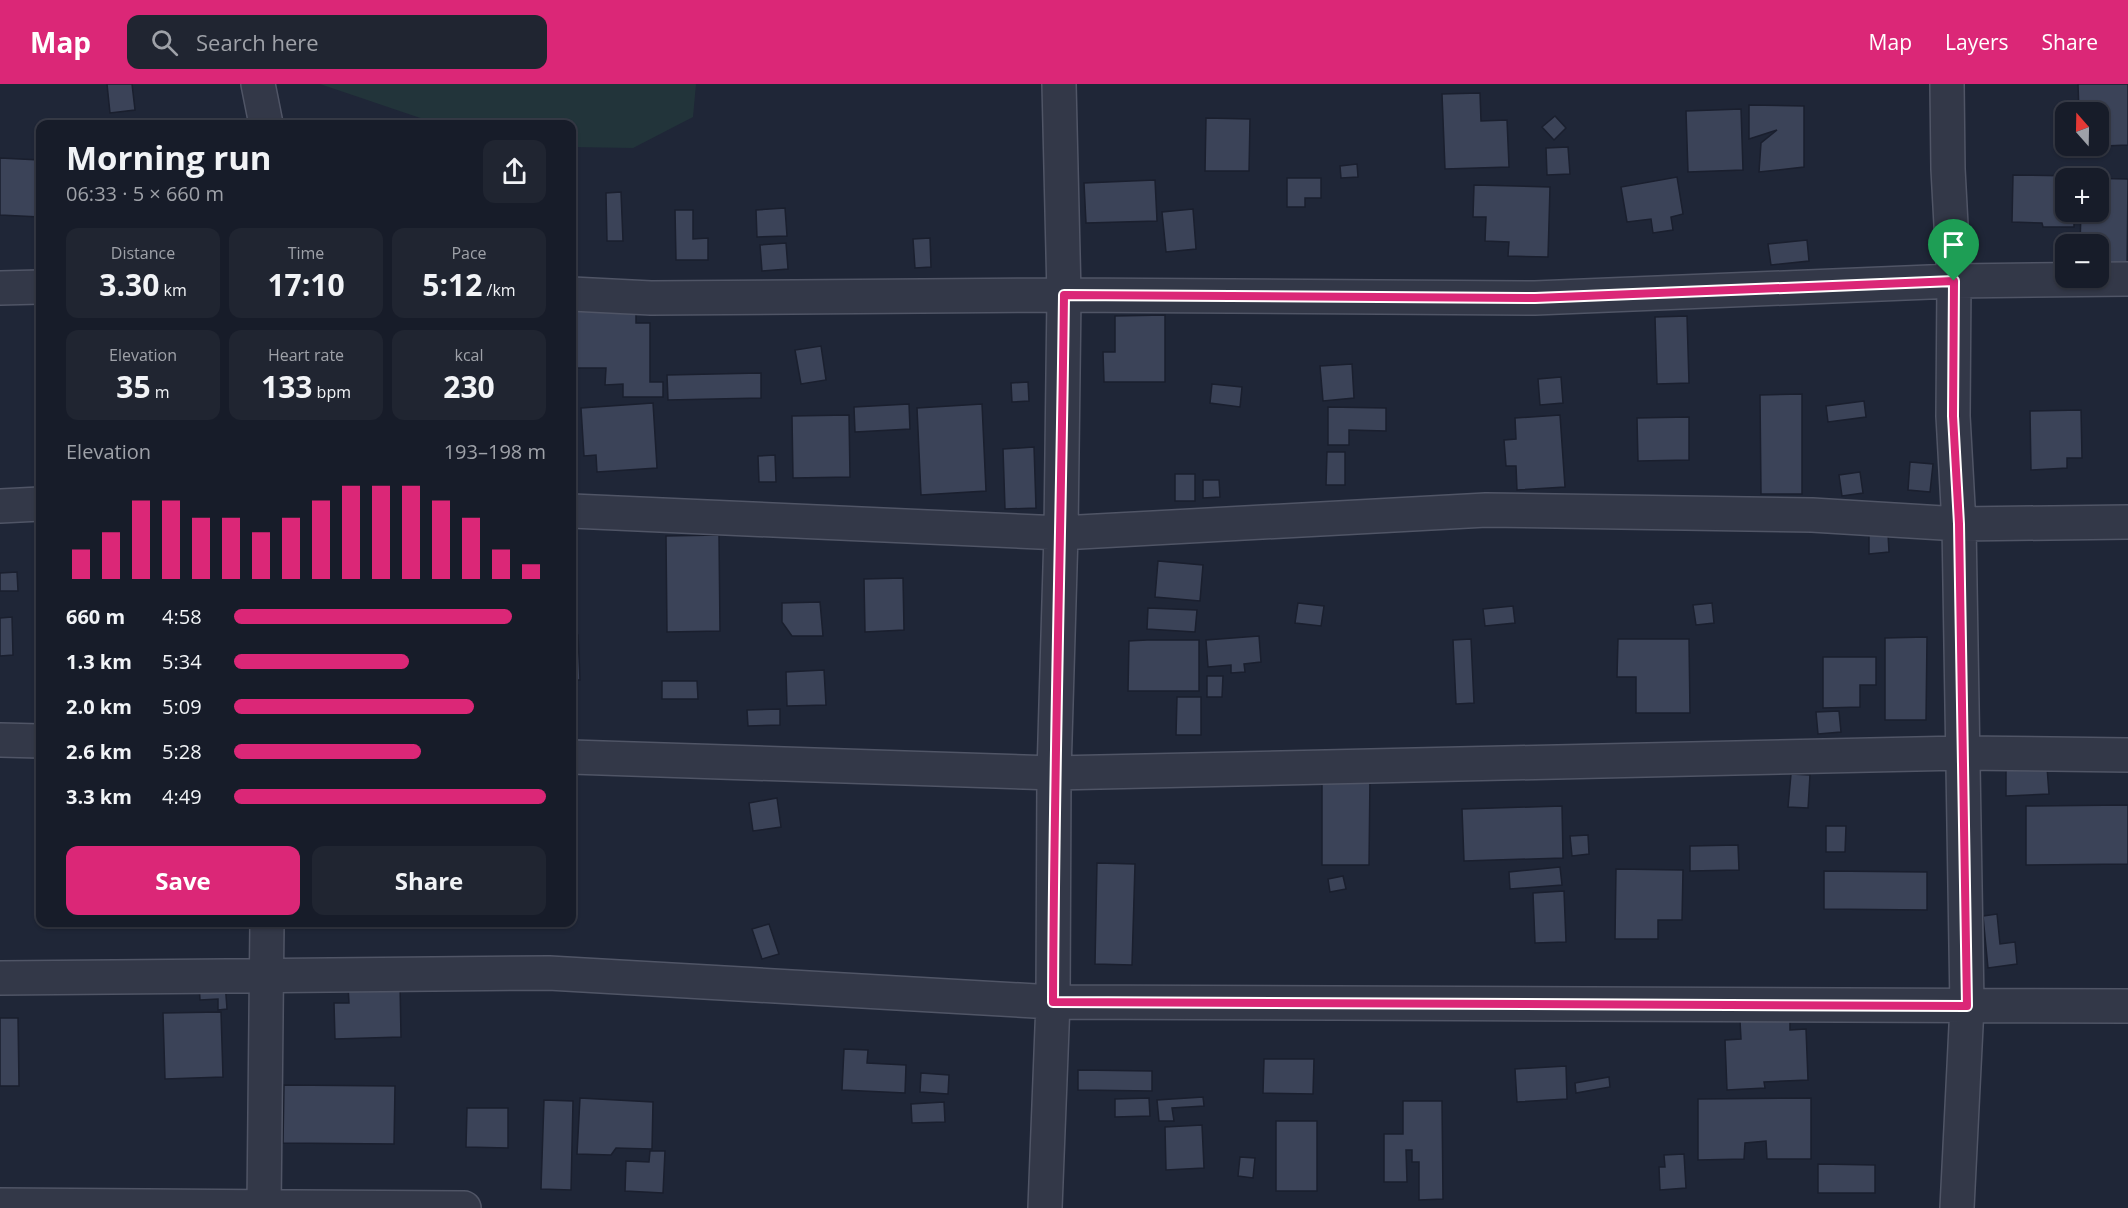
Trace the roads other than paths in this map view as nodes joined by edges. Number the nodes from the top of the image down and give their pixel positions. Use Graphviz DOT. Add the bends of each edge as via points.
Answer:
graph roads {
  1 [pos="258,84"];
  2 [pos="1059,84"];
  3 [pos="1947,84"];
  4 [pos="265,120"];
  5 [pos="2128,279"];
  6 [pos="1954,281"];
  7 [pos="36,287"];
  8 [pos="0,288"];
  9 [pos="576,294"];
  10 [pos="1064,295"];
  11 [pos="36,504"];
  12 [pos="0,506"];
  13 [pos="576,511"];
  14 [pos="2128,522"];
  15 [pos="1959,524"];
  16 [pos="1061,533"];
  17 [pos="0,740"];
  18 [pos="36,741"];
  19 [pos="1962,753"];
  20 [pos="2128,755"];
  21 [pos="576,757"];
  22 [pos="1054,773"];
  23 [pos="267,927"];
  24 [pos="267,975"];
  25 [pos="0,978"];
  26 [pos="1053,1002"];
  27 [pos="1967,1006"];
  28 [pos="2128,1006"];
  29 [pos="0,1205"];
  30 [pos="264,1207"];
  31 [pos="464,1208"];
  32 [pos="1045,1208"];
  33 [pos="1957,1208"];
  1 -- 4 [label="street"];
  2 -- 10 [label="street"];
  3 -- 6 [label="street"];
  5 -- 6 [label="street"];
  6 -- 10 [label="street" via="1535,298"];
  6 -- 15 [label="street" via="1953,416"];
  7 -- 8 [label="street"];
  9 -- 10 [label="street" via="651,298"];
  10 -- 16 [label="street"];
  11 -- 12 [label="street"];
  13 -- 16 [label="street"];
  14 -- 15 [label="street"];
  15 -- 16 [label="street" via="1812,515 1486,510"];
  15 -- 19 [label="street"];
  16 -- 22 [label="street"];
  17 -- 18 [label="street"];
  19 -- 20 [label="street"];
  19 -- 22 [label="street"];
  19 -- 27 [label="street"];
  21 -- 22 [label="street"];
  22 -- 26 [label="street"];
  23 -- 24 [label="street"];
  24 -- 25 [label="street"];
  24 -- 26 [label="street" via="549,973"];
  24 -- 30 [label="street"];
  26 -- 27 [label="street"];
  26 -- 32 [label="street"];
  27 -- 28 [label="street"];
  27 -- 33 [label="street"];
  29 -- 30 [label="street"];
  30 -- 31 [label="street"];
}
